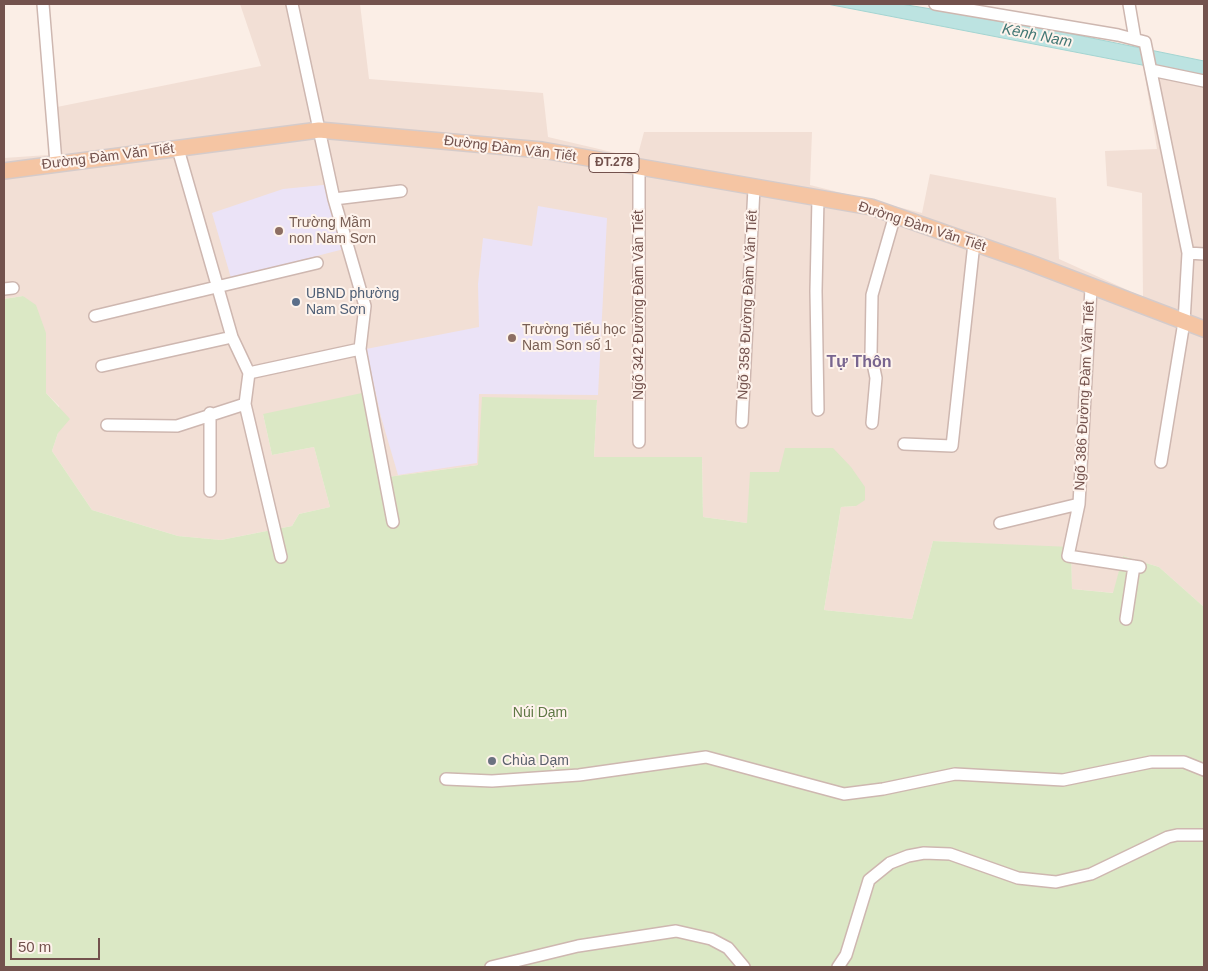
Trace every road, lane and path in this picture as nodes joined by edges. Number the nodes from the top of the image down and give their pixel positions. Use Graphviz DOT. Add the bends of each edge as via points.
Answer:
graph roads {
  1 [pos="43,4"];
  2 [pos="292,4"];
  3 [pos="935,4"];
  4 [pos="1129,4"];
  5 [pos="1140,40"];
  6 [pos="1151,70"];
  7 [pos="1204,81"];
  8 [pos="319,130"];
  9 [pos="178,149"];
  10 [pos="56,163"];
  11 [pos="639,167"];
  12 [pos="4,171"];
  13 [pos="754,188"];
  14 [pos="401,191"];
  15 [pos="818,198"];
  16 [pos="334,199"];
  17 [pos="895,216"];
  18 [pos="974,243"];
  19 [pos="1188,253"];
  20 [pos="1204,254"];
  21 [pos="317,263"];
  22 [pos="217,287"];
  23 [pos="1091,288"];
  24 [pos="95,316"];
  25 [pos="1184,322"];
  26 [pos="1204,329"];
  27 [pos="232,337"];
  28 [pos="360,350"];
  29 [pos="102,366"];
  30 [pos="249,373"];
  31 [pos="245,404"];
  32 [pos="818,410"];
  33 [pos="210,413"];
  34 [pos="742,422"];
  35 [pos="872,423"];
  36 [pos="107,425"];
  37 [pos="639,442"];
  38 [pos="904,444"];
  39 [pos="1161,462"];
  40 [pos="210,491"];
  41 [pos="1079,504"];
  42 [pos="393,522"];
  43 [pos="1000,523"];
  44 [pos="280,557"];
  45 [pos="1126,620"];
  46 [pos="1204,770"];
  47 [pos="446,779"];
  48 [pos="1204,835"];
  49 [pos="491,967"];
  50 [pos="744,967"];
  51 [pos="838,967"];
  1 -- 10 [label="street"];
  2 -- 8 [label="street"];
  3 -- 5 [label="street"];
  4 -- 5 [label="street"];
  5 -- 6 [label="street"];
  6 -- 7 [label="street"];
  6 -- 19 [label="street"];
  8 -- 9 [label="main road, Đường Đàm Văn Tiết / ĐT.278"];
  8 -- 11 [label="main road, Đường Đàm Văn Tiết / ĐT.278" via="542,150"];
  8 -- 16 [label="street"];
  9 -- 10 [label="main road, Đường Đàm Văn Tiết / ĐT.278"];
  9 -- 22 [label="street"];
  10 -- 12 [label="main road, Đường Đàm Văn Tiết / ĐT.278"];
  11 -- 13 [label="main road, Đường Đàm Văn Tiết / ĐT.278"];
  11 -- 37 [label="street, Ngõ 342 Đường Đàm Văn Tiết"];
  13 -- 15 [label="main road, Đường Đàm Văn Tiết / ĐT.278"];
  13 -- 34 [label="street, Ngõ 358 Đường Đàm Văn Tiết"];
  14 -- 16 [label="street"];
  15 -- 17 [label="main road, Đường Đàm Văn Tiết / ĐT.278" via="871,207"];
  15 -- 32 [label="street"];
  16 -- 28 [label="street" via="365,306"];
  17 -- 18 [label="main road, Đường Đàm Văn Tiết / ĐT.278"];
  17 -- 35 [label="street" via="872,294 871,354 876,378"];
  18 -- 23 [label="main road, Đường Đàm Văn Tiết / ĐT.278"];
  18 -- 38 [label="street" via="952,446"];
  19 -- 20 [label="street"];
  19 -- 25 [label="street"];
  21 -- 22 [label="street"];
  22 -- 24 [label="street"];
  22 -- 27 [label="street"];
  23 -- 25 [label="main road, Đường Đàm Văn Tiết / ĐT.278"];
  23 -- 41 [label="street, Ngõ 386 Đường Đàm Văn Tiết"];
  25 -- 26 [label="main road, Đường Đàm Văn Tiết / ĐT.278"];
  25 -- 39 [label="street"];
  27 -- 29 [label="street"];
  27 -- 30 [label="street"];
  28 -- 30 [label="street"];
  28 -- 42 [label="street"];
  30 -- 31 [label="street"];
  31 -- 33 [label="street"];
  31 -- 44 [label="street"];
  33 -- 36 [label="street" via="177,426"];
  33 -- 40 [label="street"];
  41 -- 43 [label="street, Ngõ 386 Đường Đàm Văn Tiết"];
  41 -- 45 [label="street, Ngõ 386 Đường Đàm Văn Tiết" via="1068,556 1137,567"];
  46 -- 47 [label="street" via="1184,762 1151,762 1063,780 955,774 844,794 706,757 579,775"];
  48 -- 51 [label="street" via="1177,835 1091,874 1056,882 1018,878 950,854 908,856 890,863 869,880 846,955"];
  49 -- 50 [label="street" via="578,946 676,931 711,939 732,952"];
}
